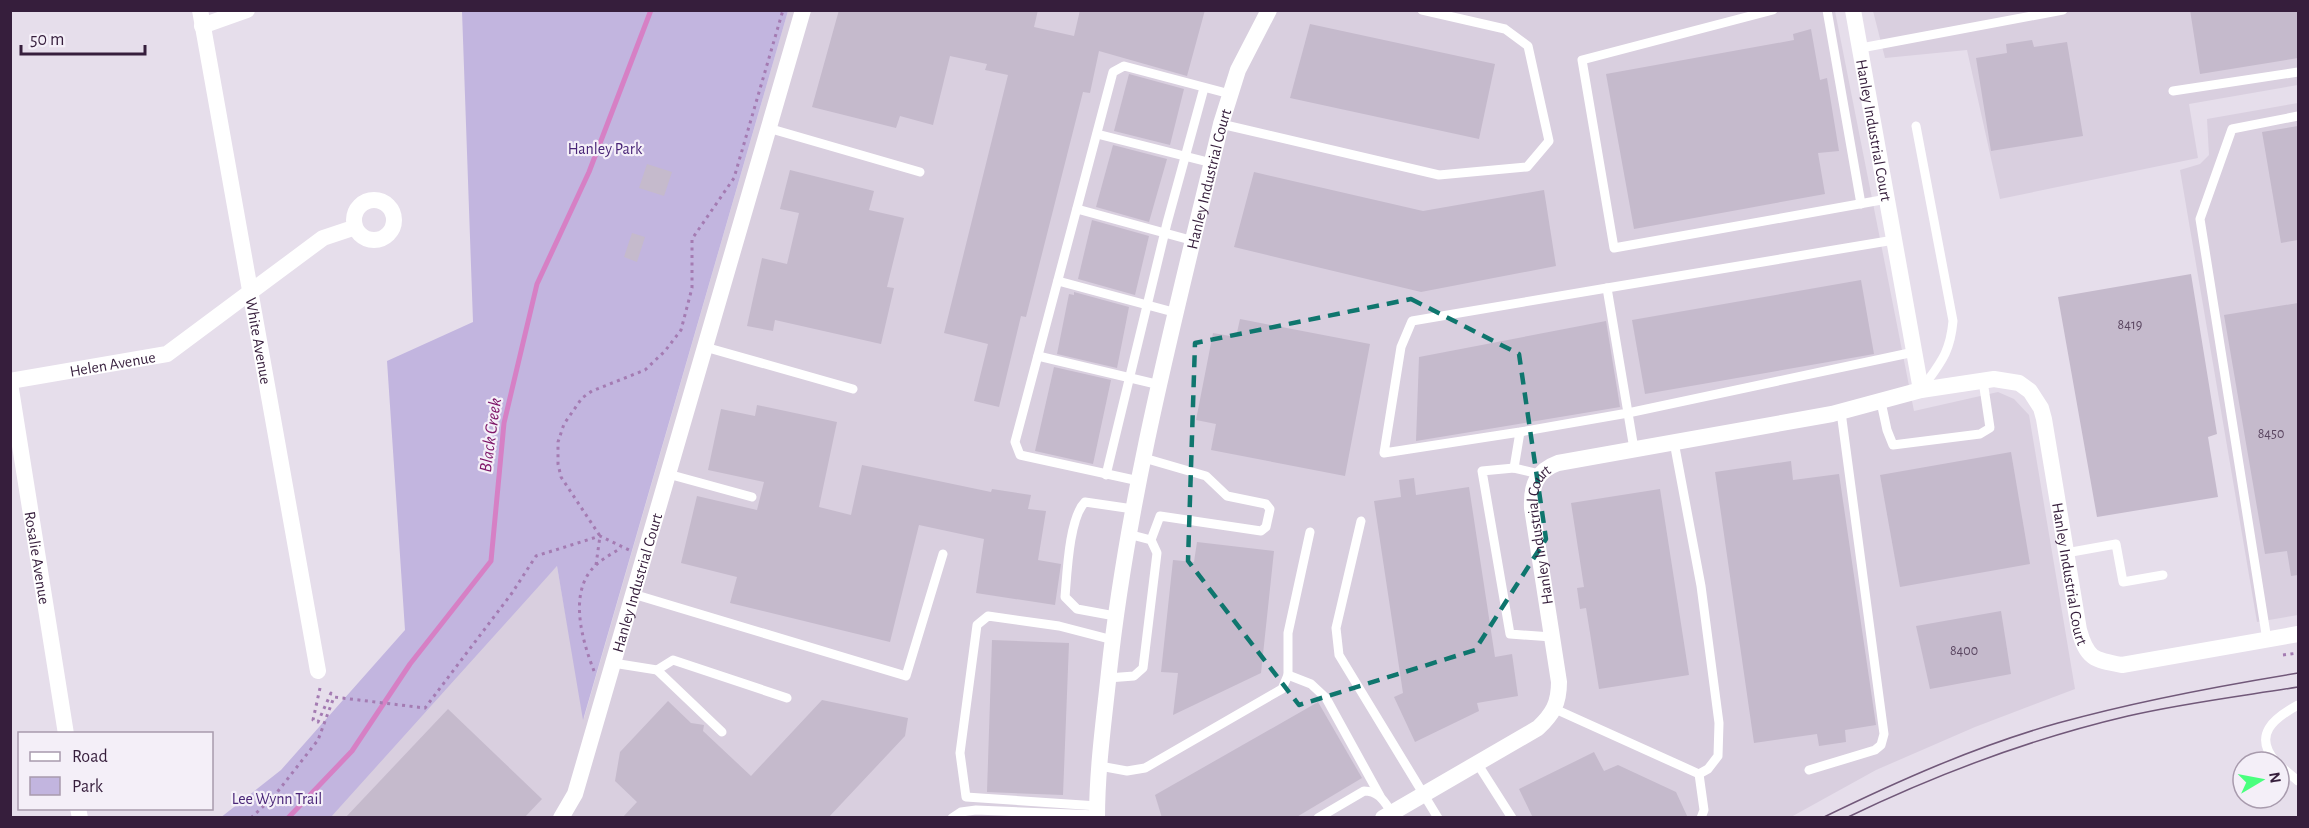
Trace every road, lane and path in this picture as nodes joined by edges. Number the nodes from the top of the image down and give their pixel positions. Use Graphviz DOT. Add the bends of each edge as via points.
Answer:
graph roads {
  1 [pos="247,10"];
  2 [pos="783,10"];
  3 [pos="803,10"];
  4 [pos="1269,10"];
  5 [pos="1422,10"];
  6 [pos="1773,10"];
  7 [pos="1827,10"];
  8 [pos="1853,10"];
  9 [pos="2063,10"];
  10 [pos="2008,15"];
  11 [pos="201,18"];
  12 [pos="1860,48"];
  13 [pos="2298,72"];
  14 [pos="1204,88"];
  15 [pos="2173,92"];
  16 [pos="1230,94"];
  17 [pos="2298,116"];
  18 [pos="1221,124"];
  19 [pos="1916,126"];
  20 [pos="768,128"];
  21 [pos="1097,134"];
  22 [pos="1185,157"];
  23 [pos="1212,163"];
  24 [pos="920,172"];
  25 [pos="1887,199"];
  26 [pos="1861,204"];
  27 [pos="1077,209"];
  28 [pos="353,228"];
  29 [pos="1165,232"];
  30 [pos="1894,240"];
  31 [pos="1194,241"];
  32 [pos="1058,281"];
  33 [pos="1607,288"];
  34 [pos="252,292"];
  35 [pos="1148,304"];
  36 [pos="1177,313"];
  37 [pos="705,347"];
  38 [pos="1914,352"];
  39 [pos="1038,356"];
  40 [pos="1131,379"];
  41 [pos="1983,381"];
  42 [pos="10,382"];
  43 [pos="1160,385"];
  44 [pos="853,389"];
  45 [pos="1921,390"];
  46 [pos="1881,402"];
  47 [pos="1840,412"];
  48 [pos="1628,413"];
  49 [pos="1520,432"];
  50 [pos="1674,442"];
  51 [pos="1634,449"];
  52 [pos="1144,458"];
  53 [pos="1514,468"];
  54 [pos="668,474"];
  55 [pos="1539,474"];
  56 [pos="1106,475"];
  57 [pos="1139,481"];
  58 [pos="752,497"];
  59 [pos="1132,509"];
  60 [pos="1361,521"];
  61 [pos="1310,532"];
  62 [pos="1128,534"];
  63 [pos="600,536"];
  64 [pos="1151,540"];
  65 [pos="621,548"];
  66 [pos="2066,553"];
  67 [pos="943,554"];
  68 [pos="644,555"];
  69 [pos="596,565"];
  70 [pos="2163,575"];
  71 [pos="633,594"];
  72 [pos="1115,616"];
  73 [pos="2298,634"];
  74 [pos="1552,636"];
  75 [pos="1113,640"];
  76 [pos="2267,640"];
  77 [pos="613,663"];
  78 [pos="657,670"];
  79 [pos="318,671"];
  80 [pos="1287,675"];
  81 [pos="1108,678"];
  82 [pos="606,687"];
  83 [pos="334,697"];
  84 [pos="787,698"];
  85 [pos="2298,705"];
  86 [pos="1555,709"];
  87 [pos="66,732"];
  88 [pos="722,732"];
  89 [pos="2268,750"];
  90 [pos="1477,763"];
  91 [pos="1100,766"];
  92 [pos="1809,770"];
  93 [pos="1699,774"];
  94 [pos="1423,794"];
  95 [pos="1380,796"];
  96 [pos="1097,813"];
  97 [pos="1387,815"];
  98 [pos="251,818"];
  99 [pos="561,818"];
  100 [pos="952,818"];
  101 [pos="1318,818"];
  102 [pos="1438,818"];
  103 [pos="1512,818"];
  104 [pos="1701,818"];
  1 -- 11 [label="street"];
  2 -- 63 [label="path" via="734,178 692,239 693,288 681,330 645,370 582,398 564,424 558,442 561,477"];
  3 -- 20 [label="street, Hanley Industrial Court"];
  4 -- 16 [label="street, Hanley Industrial Court"];
  5 -- 18 [label="lane" via="1505,29 1528,46 1549,141 1527,167 1439,175"];
  6 -- 26 [label="lane" via="1582,60 1614,248"];
  7 -- 26 [label="lane"];
  8 -- 12 [label="street, Hanley Industrial Court"];
  9 -- 10 [label="lane"];
  10 -- 12 [label="lane"];
  11 -- 34 [label="street, White Avenue"];
  12 -- 25 [label="street, Hanley Industrial Court"];
  13 -- 15 [label="lane"];
  14 -- 16 [label="lane"];
  14 -- 21 [label="lane" via="1124,66 1118,68 1113,72"];
  14 -- 22 [label="lane"];
  16 -- 18 [label="street, Hanley Industrial Court"];
  17 -- 76 [label="lane" via="2232,129 2200,219"];
  18 -- 23 [label="street, Hanley Industrial Court"];
  19 -- 45 [label="lane" via="1953,321 1951,344"];
  20 -- 24 [label="lane"];
  20 -- 37 [label="street, Hanley Industrial Court"];
  21 -- 22 [label="lane"];
  21 -- 27 [label="lane"];
  22 -- 23 [label="lane"];
  22 -- 29 [label="lane"];
  23 -- 31 [label="street, Hanley Industrial Court"];
  25 -- 26 [label="lane"];
  25 -- 30 [label="street, Hanley Industrial Court"];
  27 -- 29 [label="lane"];
  27 -- 32 [label="lane"];
  28 -- 34 [label="street, Helen Avenue" via="323,238"];
  29 -- 31 [label="lane"];
  29 -- 35 [label="lane"];
  30 -- 33 [label="lane"];
  30 -- 38 [label="street, Hanley Industrial Court"];
  31 -- 36 [label="street, Hanley Industrial Court"];
  32 -- 35 [label="lane"];
  32 -- 39 [label="lane"];
  33 -- 48 [label="lane"];
  33 -- 49 [label="lane" via="1412,321 1401,348 1384,453"];
  34 -- 42 [label="street, Helen Avenue" via="166,354"];
  34 -- 79 [label="street, White Avenue"];
  35 -- 36 [label="lane"];
  35 -- 40 [label="lane"];
  36 -- 43 [label="street, Hanley Industrial Court"];
  37 -- 44 [label="lane"];
  37 -- 54 [label="street, Hanley Industrial Court"];
  38 -- 45 [label="street, Hanley Industrial Court"];
  38 -- 48 [label="lane"];
  39 -- 40 [label="lane"];
  39 -- 56 [label="lane" via="1015,442 1020,455"];
  40 -- 43 [label="lane"];
  40 -- 56 [label="lane"];
  41 -- 45 [label="street, Hanley Industrial Court"];
  41 -- 46 [label="lane" via="1990,428 1980,434 1893,445"];
  41 -- 66 [label="street, Hanley Industrial Court" via="2019,383 2041,408"];
  42 -- 87 [label="street, Rosalie Avenue"];
  43 -- 52 [label="street, Hanley Industrial Court"];
  45 -- 46 [label="street, Hanley Industrial Court"];
  46 -- 47 [label="street, Hanley Industrial Court"];
  47 -- 50 [label="street, Hanley Industrial Court"];
  47 -- 92 [label="lane" via="1884,734 1875,750"];
  48 -- 49 [label="lane"];
  48 -- 51 [label="lane"];
  49 -- 53 [label="lane"];
  50 -- 51 [label="street, Hanley Industrial Court"];
  50 -- 93 [label="lane" via="1701,586 1719,723 1718,756"];
  51 -- 55 [label="street, Hanley Industrial Court" via="1558,463"];
  52 -- 57 [label="street, Hanley Industrial Court"];
  52 -- 64 [label="lane" via="1206,476 1227,496 1266,504 1270,509 1262,531 1160,516"];
  53 -- 55 [label="lane"];
  53 -- 74 [label="lane" via="1482,471 1510,634"];
  54 -- 58 [label="lane"];
  54 -- 68 [label="street, Hanley Industrial Court"];
  55 -- 74 [label="street, Hanley Industrial Court" via="1531,496"];
  56 -- 57 [label="lane"];
  57 -- 59 [label="street, Hanley Industrial Court"];
  59 -- 62 [label="street, Hanley Industrial Court"];
  59 -- 72 [label="lane" via="1085,502 1079,507 1074,526 1065,597 1077,609"];
  60 -- 94 [label="lane" via="1336,628 1339,655"];
  61 -- 80 [label="lane" via="1288,633"];
  62 -- 64 [label="lane"];
  62 -- 72 [label="street, Hanley Industrial Court"];
  63 -- 65 [label="path"];
  63 -- 69 [label="path"];
  63 -- 83 [label="path" via="536,556 424,708"];
  64 -- 81 [label="lane" via="1157,553 1143,668 1134,676"];
  65 -- 68 [label="path"];
  65 -- 69 [label="path"];
  66 -- 70 [label="lane" via="2116,544 2123,582"];
  66 -- 76 [label="street, Hanley Industrial Court" via="2079,630 2084,647 2095,660 2122,665"];
  67 -- 71 [label="lane" via="906,676"];
  68 -- 71 [label="street, Hanley Industrial Court"];
  69 -- 82 [label="path" via="583,588 579,617 585,649"];
  71 -- 77 [label="street, Hanley Industrial Court"];
  72 -- 75 [label="street, Hanley Industrial Court"];
  73 -- 76 [label="street, Hanley Industrial Court"];
  74 -- 86 [label="street, Hanley Industrial Court" via="1559,681"];
  75 -- 81 [label="street, Hanley Industrial Court"];
  75 -- 96 [label="lane" via="1059,626 988,616 977,626 960,753 966,797"];
  77 -- 78 [label="lane"];
  77 -- 82 [label="street, Hanley Industrial Court"];
  78 -- 84 [label="lane" via="673,660"];
  78 -- 88 [label="lane"];
  79 -- 83 [label="path" via="320,691 313,720 318,722 331,693"];
  80 -- 91 [label="lane" via="1282,688 1145,768 1127,771"];
  80 -- 95 [label="lane" via="1311,684 1326,698"];
  81 -- 91 [label="street, Hanley Industrial Court"];
  82 -- 99 [label="street, Hanley Industrial Court" via="575,794"];
  83 -- 98 [label="path" via="318,740 275,795"];
  85 -- 89 [label="lane" via="2270,725 2265,736"];
  86 -- 90 [label="street" via="1538,728"];
  86 -- 93 [label="lane"];
  90 -- 94 [label="street"];
  90 -- 103 [label="lane"];
  91 -- 96 [label="street, Hanley Industrial Court"];
  93 -- 104 [label="lane" via="1704,810"];
  94 -- 97 [label="street"];
  94 -- 102 [label="lane"];
  95 -- 97 [label="lane"];
  95 -- 101 [label="lane" via="1364,791"];
  96 -- 100 [label="lane" via="976,810"];
}
